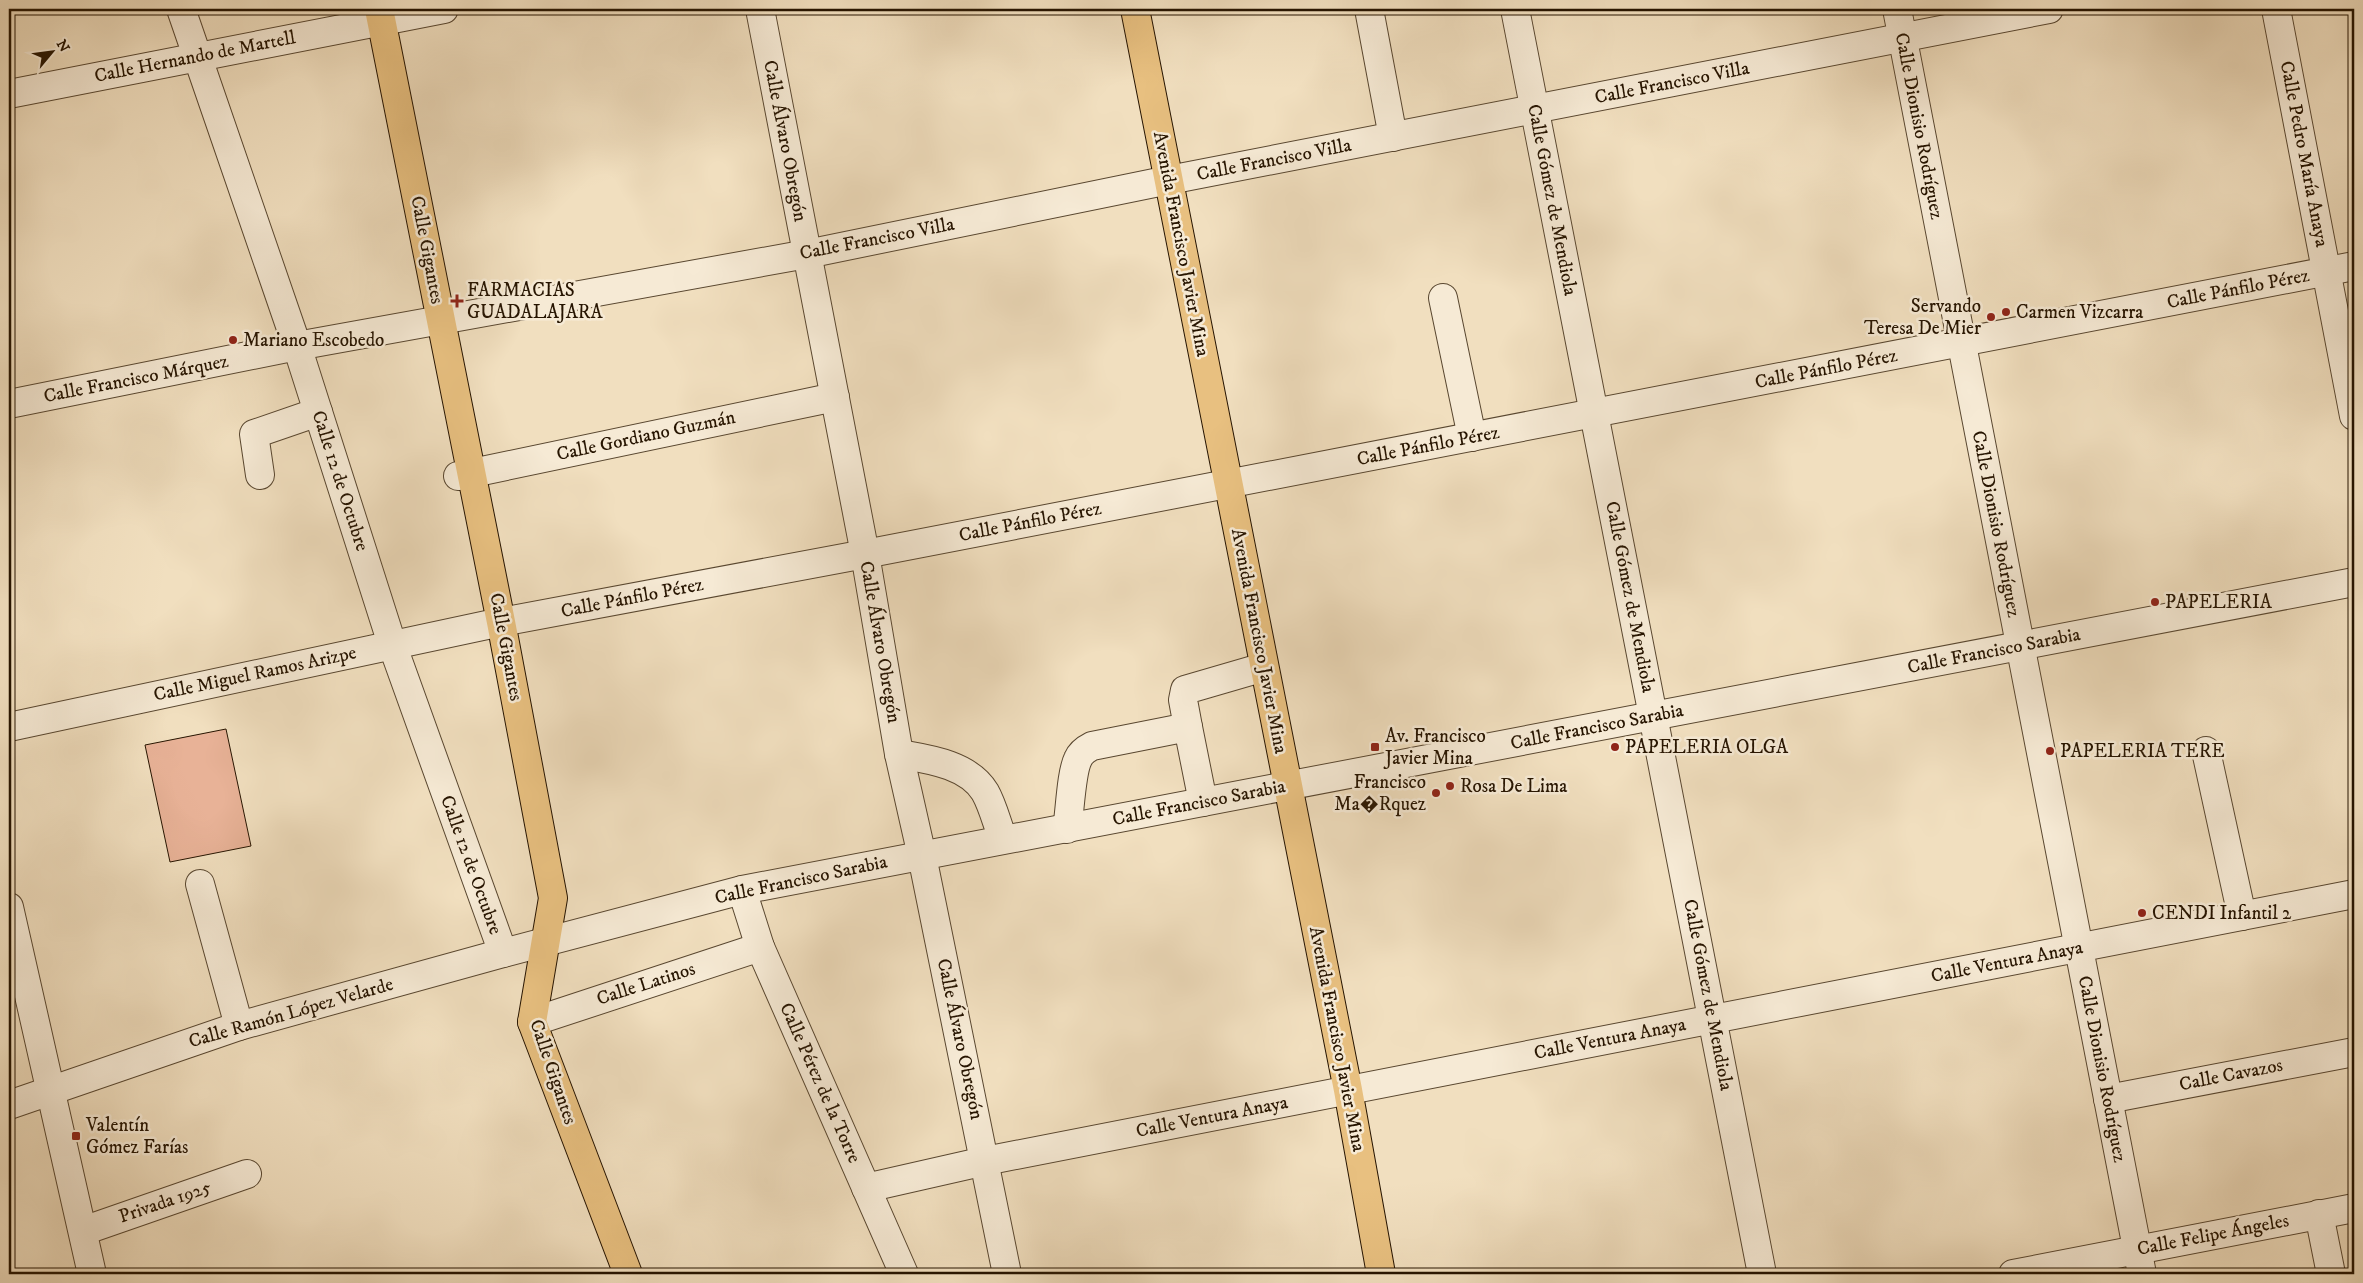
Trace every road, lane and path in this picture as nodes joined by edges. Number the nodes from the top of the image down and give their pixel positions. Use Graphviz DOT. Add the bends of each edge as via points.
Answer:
graph roads {
  1 [pos="181,9"];
  2 [pos="444,9"];
  3 [pos="760,9"];
  4 [pos="1135,9"];
  5 [pos="1369,9"];
  6 [pos="1515,9"];
  7 [pos="1897,9"];
  8 [pos="2049,9"];
  9 [pos="2276,9"];
  10 [pos="380,15"];
  11 [pos="1902,38"];
  12 [pos="198,57"];
  13 [pos="9,94"];
  14 [pos="1535,110"];
  15 [pos="1393,137"];
  16 [pos="1169,180"];
  17 [pos="807,254"];
  18 [pos="2354,266"];
  19 [pos="2326,272"];
  20 [pos="1442,298"];
  21 [pos="440,320"];
  22 [pos="1961,342"];
  23 [pos="297,346"];
  24 [pos="834,397"];
  25 [pos="9,404"];
  26 [pos="318,412"];
  27 [pos="1594,414"];
  28 [pos="2354,416"];
  29 [pos="1472,437"];
  30 [pos="465,474"];
  31 [pos="260,475"];
  32 [pos="1228,484"];
  33 [pos="864,554"];
  34 [pos="2354,582"];
  35 [pos="501,622"];
  36 [pos="392,644"];
  37 [pos="2020,646"];
  38 [pos="1264,667"];
  39 [pos="1654,716"];
  40 [pos="9,727"];
  41 [pos="1188,727"];
  42 [pos="2206,751"];
  43 [pos="899,754"];
  44 [pos="1288,786"];
  45 [pos="1203,802"];
  46 [pos="1067,829"];
  47 [pos="1003,839"];
  48 [pos="922,856"];
  49 [pos="200,884"];
  50 [pos="742,890"];
  51 [pos="2354,894"];
  52 [pos="9,907"];
  53 [pos="2242,916"];
  54 [pos="576,934"];
  55 [pos="547,941"];
  56 [pos="760,947"];
  57 [pos="2079,948"];
  58 [pos="503,953"];
  59 [pos="1713,1019"];
  60 [pos="532,1022"];
  61 [pos="239,1026"];
  62 [pos="2354,1052"];
  63 [pos="1348,1090"];
  64 [pos="49,1091"];
  65 [pos="2108,1099"];
  66 [pos="9,1105"];
  67 [pos="985,1161"];
  68 [pos="247,1174"];
  69 [pos="866,1188"];
  70 [pos="2354,1208"];
  71 [pos="2319,1214"];
  72 [pos="83,1231"];
  73 [pos="2140,1262"];
  74 [pos="92,1274"];
  75 [pos="628,1274"];
  76 [pos="904,1274"];
  77 [pos="1007,1274"];
  78 [pos="1381,1274"];
  79 [pos="1762,1274"];
  80 [pos="2013,1274"];
  81 [pos="2330,1274"];
  1 -- 12 [label="street, Calle 12 de Octubre"];
  2 -- 10 [label="street, Calle Hernando de Martell"];
  3 -- 17 [label="street, Calle Álvaro Obregón"];
  4 -- 16 [label="main road, Avenida Francisco Javier Mina"];
  5 -- 15 [label="street"];
  6 -- 14 [label="street, Calle Gómez de Mendiola"];
  7 -- 11 [label="street, Calle Dionisio Rodríguez"];
  8 -- 11 [label="street, Calle Francisco Villa"];
  9 -- 19 [label="street, Calle Pedro María Anaya"];
  10 -- 12 [label="street, Calle Hernando de Martell"];
  10 -- 21 [label="main road, Calle Gigantes"];
  11 -- 14 [label="street, Calle Francisco Villa"];
  11 -- 22 [label="street, Calle Dionisio Rodríguez"];
  12 -- 13 [label="street, Calle Hernando de Martell"];
  12 -- 23 [label="street, Calle 12 de Octubre"];
  14 -- 15 [label="street, Calle Francisco Villa"];
  14 -- 27 [label="street, Calle Gómez de Mendiola"];
  15 -- 16 [label="street, Calle Francisco Villa"];
  16 -- 17 [label="street, Calle Francisco Villa"];
  16 -- 32 [label="main road, Avenida Francisco Javier Mina"];
  17 -- 21 [label="street, Calle Francisco Villa"];
  17 -- 24 [label="street, Calle Álvaro Obregón"];
  18 -- 19 [label="street, Calle Pánfilo Pérez"];
  19 -- 22 [label="street, Calle Pánfilo Pérez"];
  19 -- 28 [label="street, Calle Pedro María Anaya"];
  20 -- 29 [label="street"];
  21 -- 23 [label="street, Calle Francisco Márquez"];
  21 -- 30 [label="main road, Calle Gigantes"];
  22 -- 27 [label="street, Calle Pánfilo Pérez"];
  22 -- 37 [label="street, Calle Dionisio Rodríguez"];
  23 -- 25 [label="street, Calle Francisco Márquez"];
  23 -- 26 [label="street, Calle 12 de Octubre"];
  24 -- 30 [label="street, Calle Gordiano Guzmán"];
  24 -- 33 [label="street, Calle Álvaro Obregón"];
  26 -- 31 [label="street" via="254,434"];
  26 -- 36 [label="street, Calle 12 de Octubre"];
  27 -- 29 [label="street, Calle Pánfilo Pérez"];
  27 -- 39 [label="street, Calle Gómez de Mendiola"];
  29 -- 32 [label="street, Calle Pánfilo Pérez"];
  30 -- 35 [label="main road, Calle Gigantes"];
  32 -- 33 [label="street, Calle Pánfilo Pérez"];
  32 -- 38 [label="main road, Avenida Francisco Javier Mina"];
  33 -- 35 [label="street, Calle Pánfilo Pérez"];
  33 -- 43 [label="street, Calle Álvaro Obregón"];
  34 -- 37 [label="street, Calle Francisco Sarabia"];
  35 -- 36 [label="street, Calle Miguel Ramos Arizpe"];
  35 -- 55 [label="main road, Calle Gigantes" via="553,898"];
  36 -- 40 [label="street, Calle Miguel Ramos Arizpe"];
  36 -- 58 [label="street, Calle 12 de Octubre"];
  37 -- 39 [label="street, Calle Francisco Sarabia"];
  37 -- 57 [label="street, Calle Dionisio Rodríguez"];
  38 -- 41 [label="street" via="1185,690 1183,700"];
  38 -- 44 [label="main road, Avenida Francisco Javier Mina"];
  39 -- 44 [label="street, Calle Francisco Sarabia"];
  39 -- 59 [label="street, Calle Gómez de Mendiola"];
  41 -- 45 [label="street"];
  41 -- 46 [label="street" via="1092,746 1086,750 1075,766"];
  42 -- 53 [label="street"];
  43 -- 47 [label="street" via="938,761 969,776 984,791"];
  43 -- 48 [label="street, Calle Álvaro Obregón"];
  44 -- 45 [label="street, Calle Francisco Sarabia"];
  44 -- 63 [label="main road, Avenida Francisco Javier Mina"];
  45 -- 46 [label="street, Calle Francisco Sarabia"];
  46 -- 47 [label="street, Calle Francisco Sarabia"];
  47 -- 48 [label="street, Calle Francisco Sarabia"];
  48 -- 50 [label="street, Calle Francisco Sarabia"];
  48 -- 67 [label="street, Calle Álvaro Obregón"];
  49 -- 61 [label="street"];
  50 -- 54 [label="street, Calle Francisco Sarabia"];
  50 -- 56 [label="street, Calle Pérez de la Torre"];
  51 -- 53 [label="street, Calle Ventura Anaya"];
  52 -- 64 [label="street"];
  53 -- 57 [label="street, Calle Ventura Anaya"];
  54 -- 55 [label="street, Calle Ramón López Velarde"];
  55 -- 58 [label="street, Calle Ramón López Velarde"];
  55 -- 60 [label="main road, Calle Gigantes"];
  56 -- 60 [label="street, Calle Latinos"];
  56 -- 69 [label="street, Calle Pérez de la Torre"];
  57 -- 59 [label="street, Calle Ventura Anaya"];
  57 -- 65 [label="street, Calle Dionisio Rodríguez"];
  58 -- 61 [label="street, Calle Ramón López Velarde"];
  59 -- 63 [label="street, Calle Ventura Anaya"];
  59 -- 79 [label="street, Calle Gómez de Mendiola"];
  60 -- 75 [label="main road, Calle Gigantes"];
  61 -- 64 [label="street, Calle Ramón López Velarde"];
  62 -- 65 [label="street, Calle Cavazos"];
  63 -- 67 [label="street, Calle Ventura Anaya"];
  63 -- 78 [label="main road, Avenida Francisco Javier Mina"];
  64 -- 66 [label="street, Calle Ramón López Velarde"];
  64 -- 72 [label="street"];
  65 -- 73 [label="street, Calle Dionisio Rodríguez"];
  67 -- 69 [label="street, Calle Ventura Anaya"];
  67 -- 77 [label="street, Calle Álvaro Obregón"];
  68 -- 72 [label="street, Privada 1925"];
  69 -- 76 [label="street, Calle Pérez de la Torre"];
  70 -- 71 [label="street, Calle Felipe Ángeles"];
  71 -- 73 [label="street, Calle Felipe Ángeles"];
  71 -- 81 [label="street"];
  72 -- 74 [label="street"];
  73 -- 80 [label="street, Calle Felipe Ángeles"];
}
